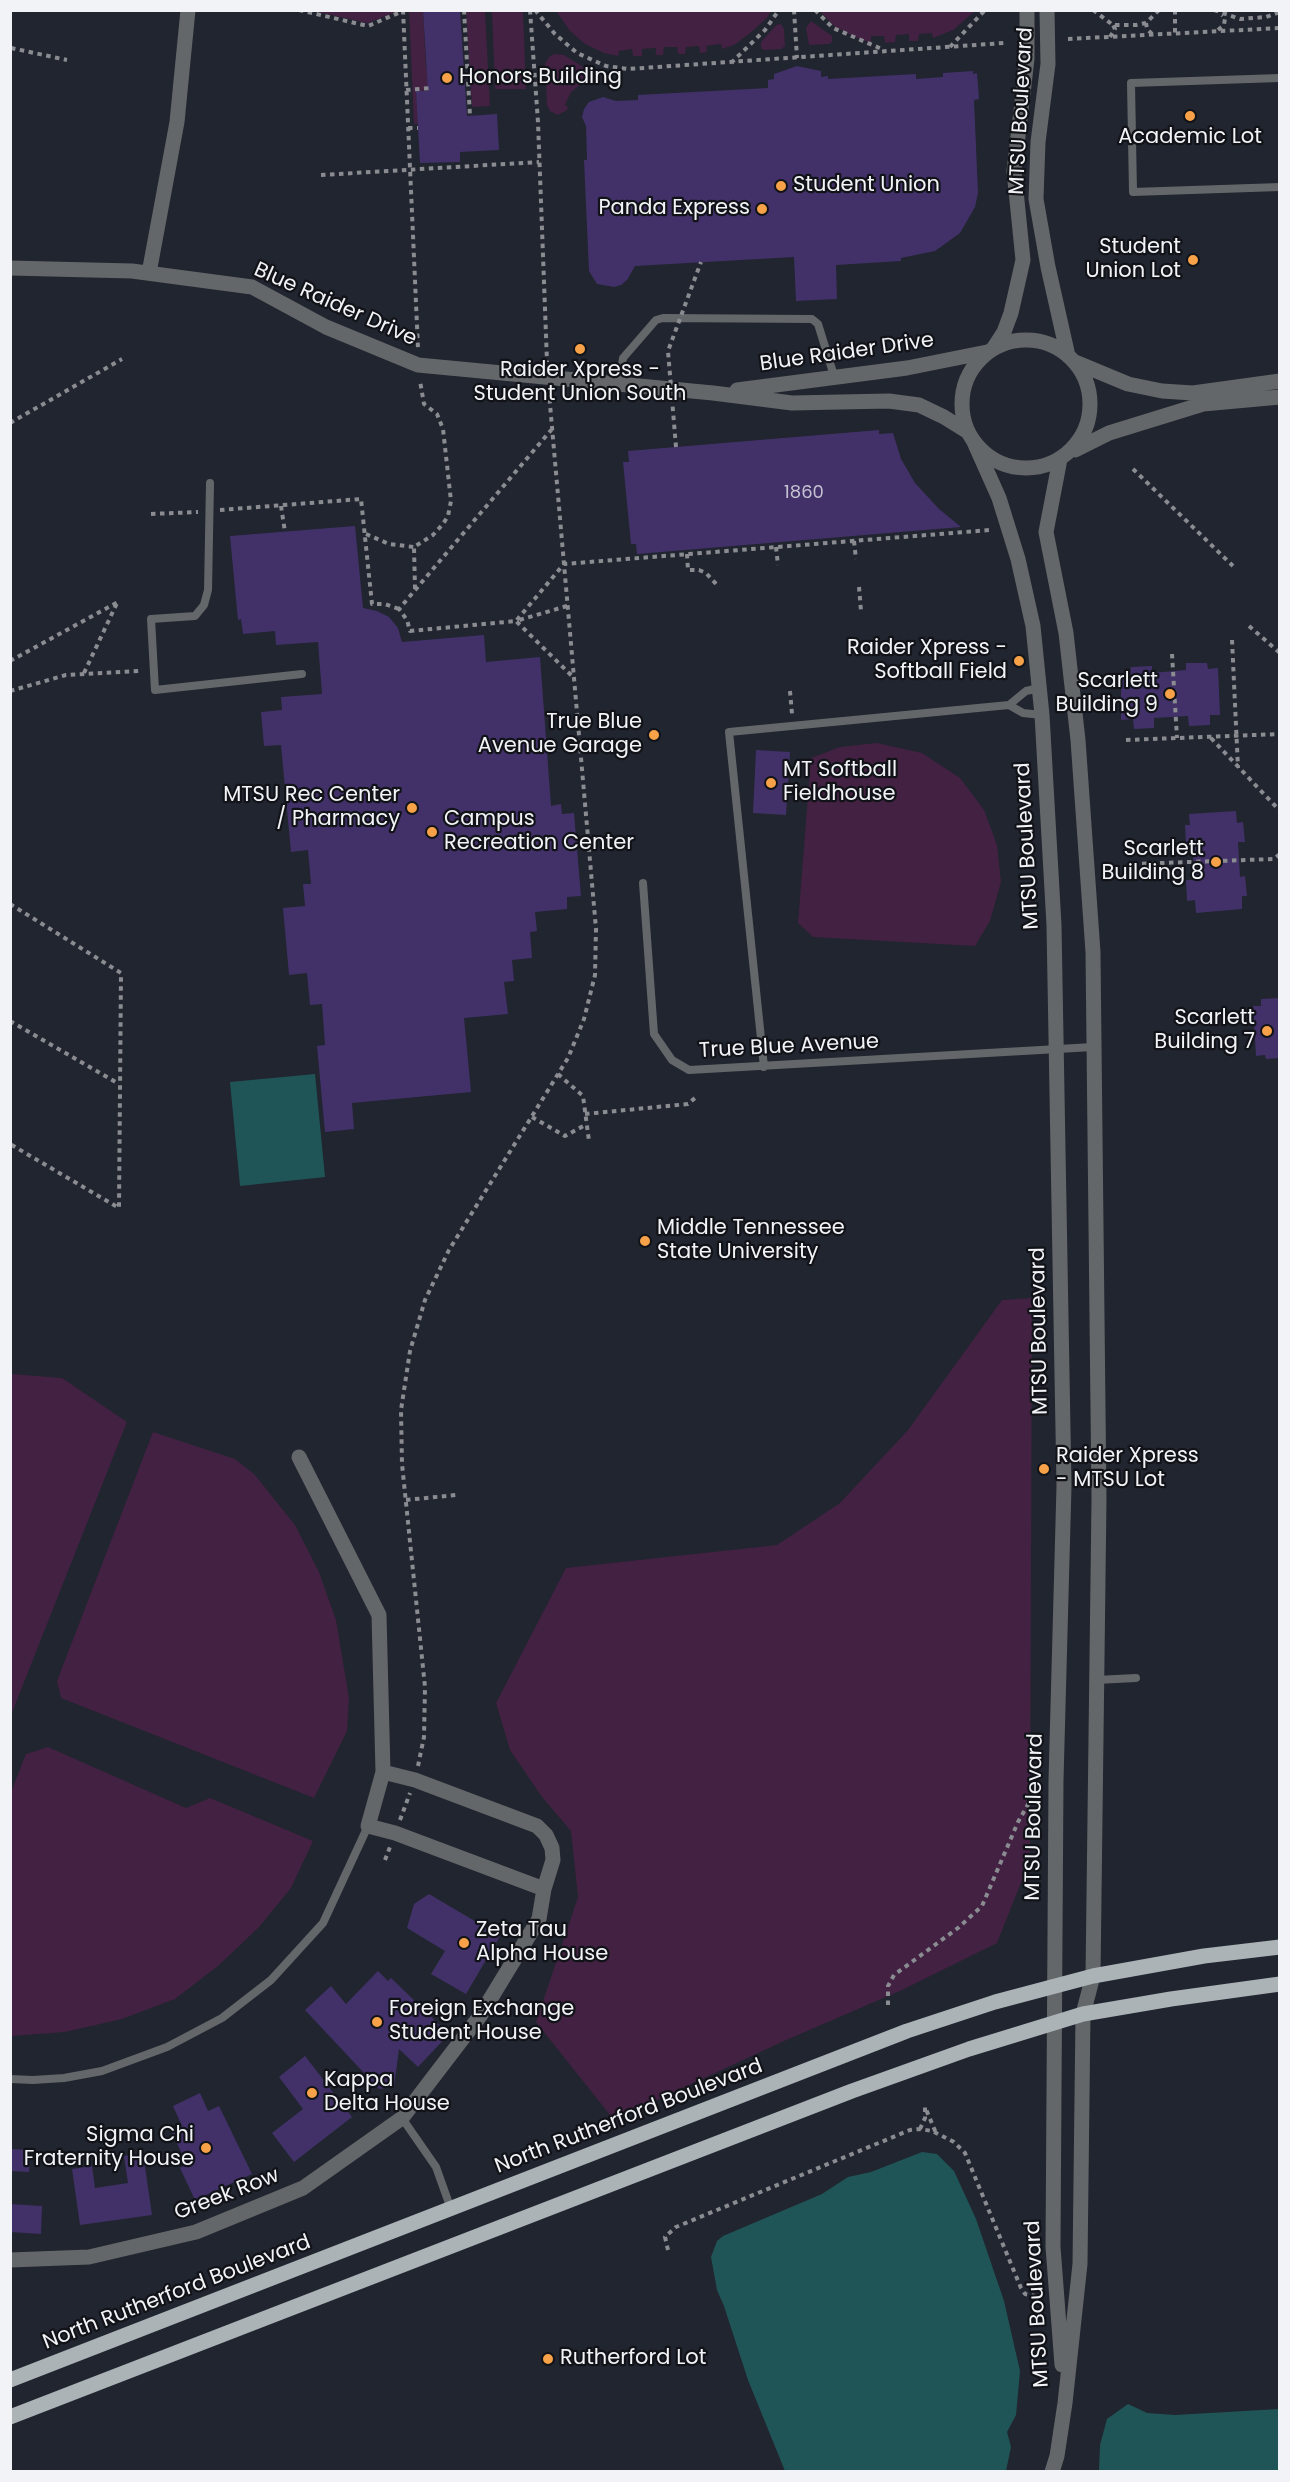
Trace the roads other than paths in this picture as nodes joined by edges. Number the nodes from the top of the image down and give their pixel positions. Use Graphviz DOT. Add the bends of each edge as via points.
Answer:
graph roads {
  1 [pos="188,10"];
  2 [pos="1027,10"];
  3 [pos="1047,10"];
  4 [pos="1280,78"];
  5 [pos="1280,188"];
  6 [pos="10,268"];
  7 [pos="149,273"];
  8 [pos="990,351"];
  9 [pos="1072,359"];
  10 [pos="835,379"];
  11 [pos="1280,381"];
  12 [pos="619,385"];
  13 [pos="713,393"];
  14 [pos="1280,397"];
  15 [pos="971,437"];
  16 [pos="1064,456"];
  17 [pos="210,483"];
  18 [pos="302,674"];
  19 [pos="1039,687"];
  20 [pos="1009,705"];
  21 [pos="1042,715"];
  22 [pos="643,883"];
  23 [pos="1093,1047"];
  24 [pos="1056,1049"];
  25 [pos="764,1067"];
  26 [pos="298,1457"];
  27 [pos="1136,1678"];
  28 [pos="1096,1680"];
  29 [pos="383,1772"];
  30 [pos="368,1826"];
  31 [pos="544,1889"];
  32 [pos="1280,1947"];
  33 [pos="1093,1976"];
  34 [pos="1280,1984"];
  35 [pos="1054,1986"];
  36 [pos="1083,2014"];
  37 [pos="1054,2024"];
  38 [pos="10,2079"];
  39 [pos="402,2118"];
  40 [pos="451,2209"];
  41 [pos="10,2260"];
  42 [pos="10,2380"];
  43 [pos="1065,2403"];
  44 [pos="10,2417"];
  45 [pos="1052,2472"];
  1 -- 7 [label="street" via="177,122"];
  2 -- 8 [label="street, MTSU Boulevard" via="1027,59 1014,171 1023,260 1011,313 1004,332"];
  3 -- 9 [label="street, MTSU Boulevard" via="1048,64 1038,142 1036,199 1048,267"];
  4 -- 5 [label="lane" via="1131,83 1132,192"];
  6 -- 7 [label="street, Blue Raider Drive"];
  7 -- 12 [label="street, Blue Raider Drive" via="252,287 326,327 418,365"];
  8 -- 9 [label="street" via="1023,339 1043,341"];
  8 -- 10 [label="street, Blue Raider Drive"];
  8 -- 15 [label="street" via="974,366 962,396 962,412"];
  9 -- 11 [label="street" via="1128,384 1162,391 1193,393"];
  9 -- 16 [label="street" via="1086,379 1091,398 1090,418 1082,437"];
  10 -- 12 [label="lane" via="818,324 812,319 663,318 623,358"];
  10 -- 13 [label="street, Blue Raider Drive"];
  12 -- 13 [label="street, Blue Raider Drive"];
  13 -- 15 [label="street, Blue Raider Drive" via="792,403 889,401 919,405"];
  14 -- 16 [label="street" via="1203,404 1109,433"];
  15 -- 16 [label="street" via="989,457 1008,466 1030,469"];
  15 -- 19 [label="street, MTSU Boulevard" via="999,498 1018,559 1033,626"];
  16 -- 23 [label="street, MTSU Boulevard" via="1046,532 1066,633 1078,740 1093,952"];
  17 -- 18 [label="lane" via="208,590 204,605 195,616 151,619 154,690"];
  19 -- 20 [label="lane" via="1026,691"];
  19 -- 21 [label="street, MTSU Boulevard"];
  20 -- 21 [label="lane" via="1023,714"];
  20 -- 25 [label="lane" via="729,732"];
  21 -- 24 [label="street, MTSU Boulevard" via="1054,925"];
  22 -- 25 [label="lane, True Blue Avenue" via="654,1034 672,1060 689,1070"];
  23 -- 24 [label="lane, True Blue Avenue"];
  23 -- 28 [label="street, MTSU Boulevard" via="1099,1499"];
  24 -- 25 [label="lane, True Blue Avenue"];
  24 -- 35 [label="street, MTSU Boulevard" via="1064,1486"];
  26 -- 29 [label="street" via="379,1615"];
  27 -- 28 [label="lane"];
  28 -- 33 [label="street, MTSU Boulevard"];
  29 -- 30 [label="street"];
  29 -- 31 [label="street" via="415,1779 537,1826 552,1848 553,1860"];
  30 -- 31 [label="street"];
  30 -- 38 [label="lane" via="323,1923 271,1980 222,2018 167,2047 102,2071 64,2078"];
  31 -- 39 [label="street, Greek Row" via="539,1919 480,2016"];
  32 -- 33 [label="main road, North Rutherford Boulevard"];
  33 -- 35 [label="main road, North Rutherford Boulevard"];
  33 -- 36 [label="street, MTSU Boulevard"];
  34 -- 36 [label="main road"];
  35 -- 37 [label="street, MTSU Boulevard"];
  35 -- 40 [label="main road, North Rutherford Boulevard" via="906,2031"];
  36 -- 37 [label="main road"];
  36 -- 43 [label="street, MTSU Boulevard" via="1080,2264"];
  37 -- 43 [label="street, MTSU Boulevard" via="1053,2247"];
  37 -- 44 [label="main road" via="969,2049 852,2091"];
  39 -- 40 [label="lane" via="436,2167"];
  39 -- 41 [label="street, Greek Row" via="303,2188 196,2232 89,2257"];
  40 -- 42 [label="main road, North Rutherford Boulevard"];
  43 -- 45 [label="street"];
}
